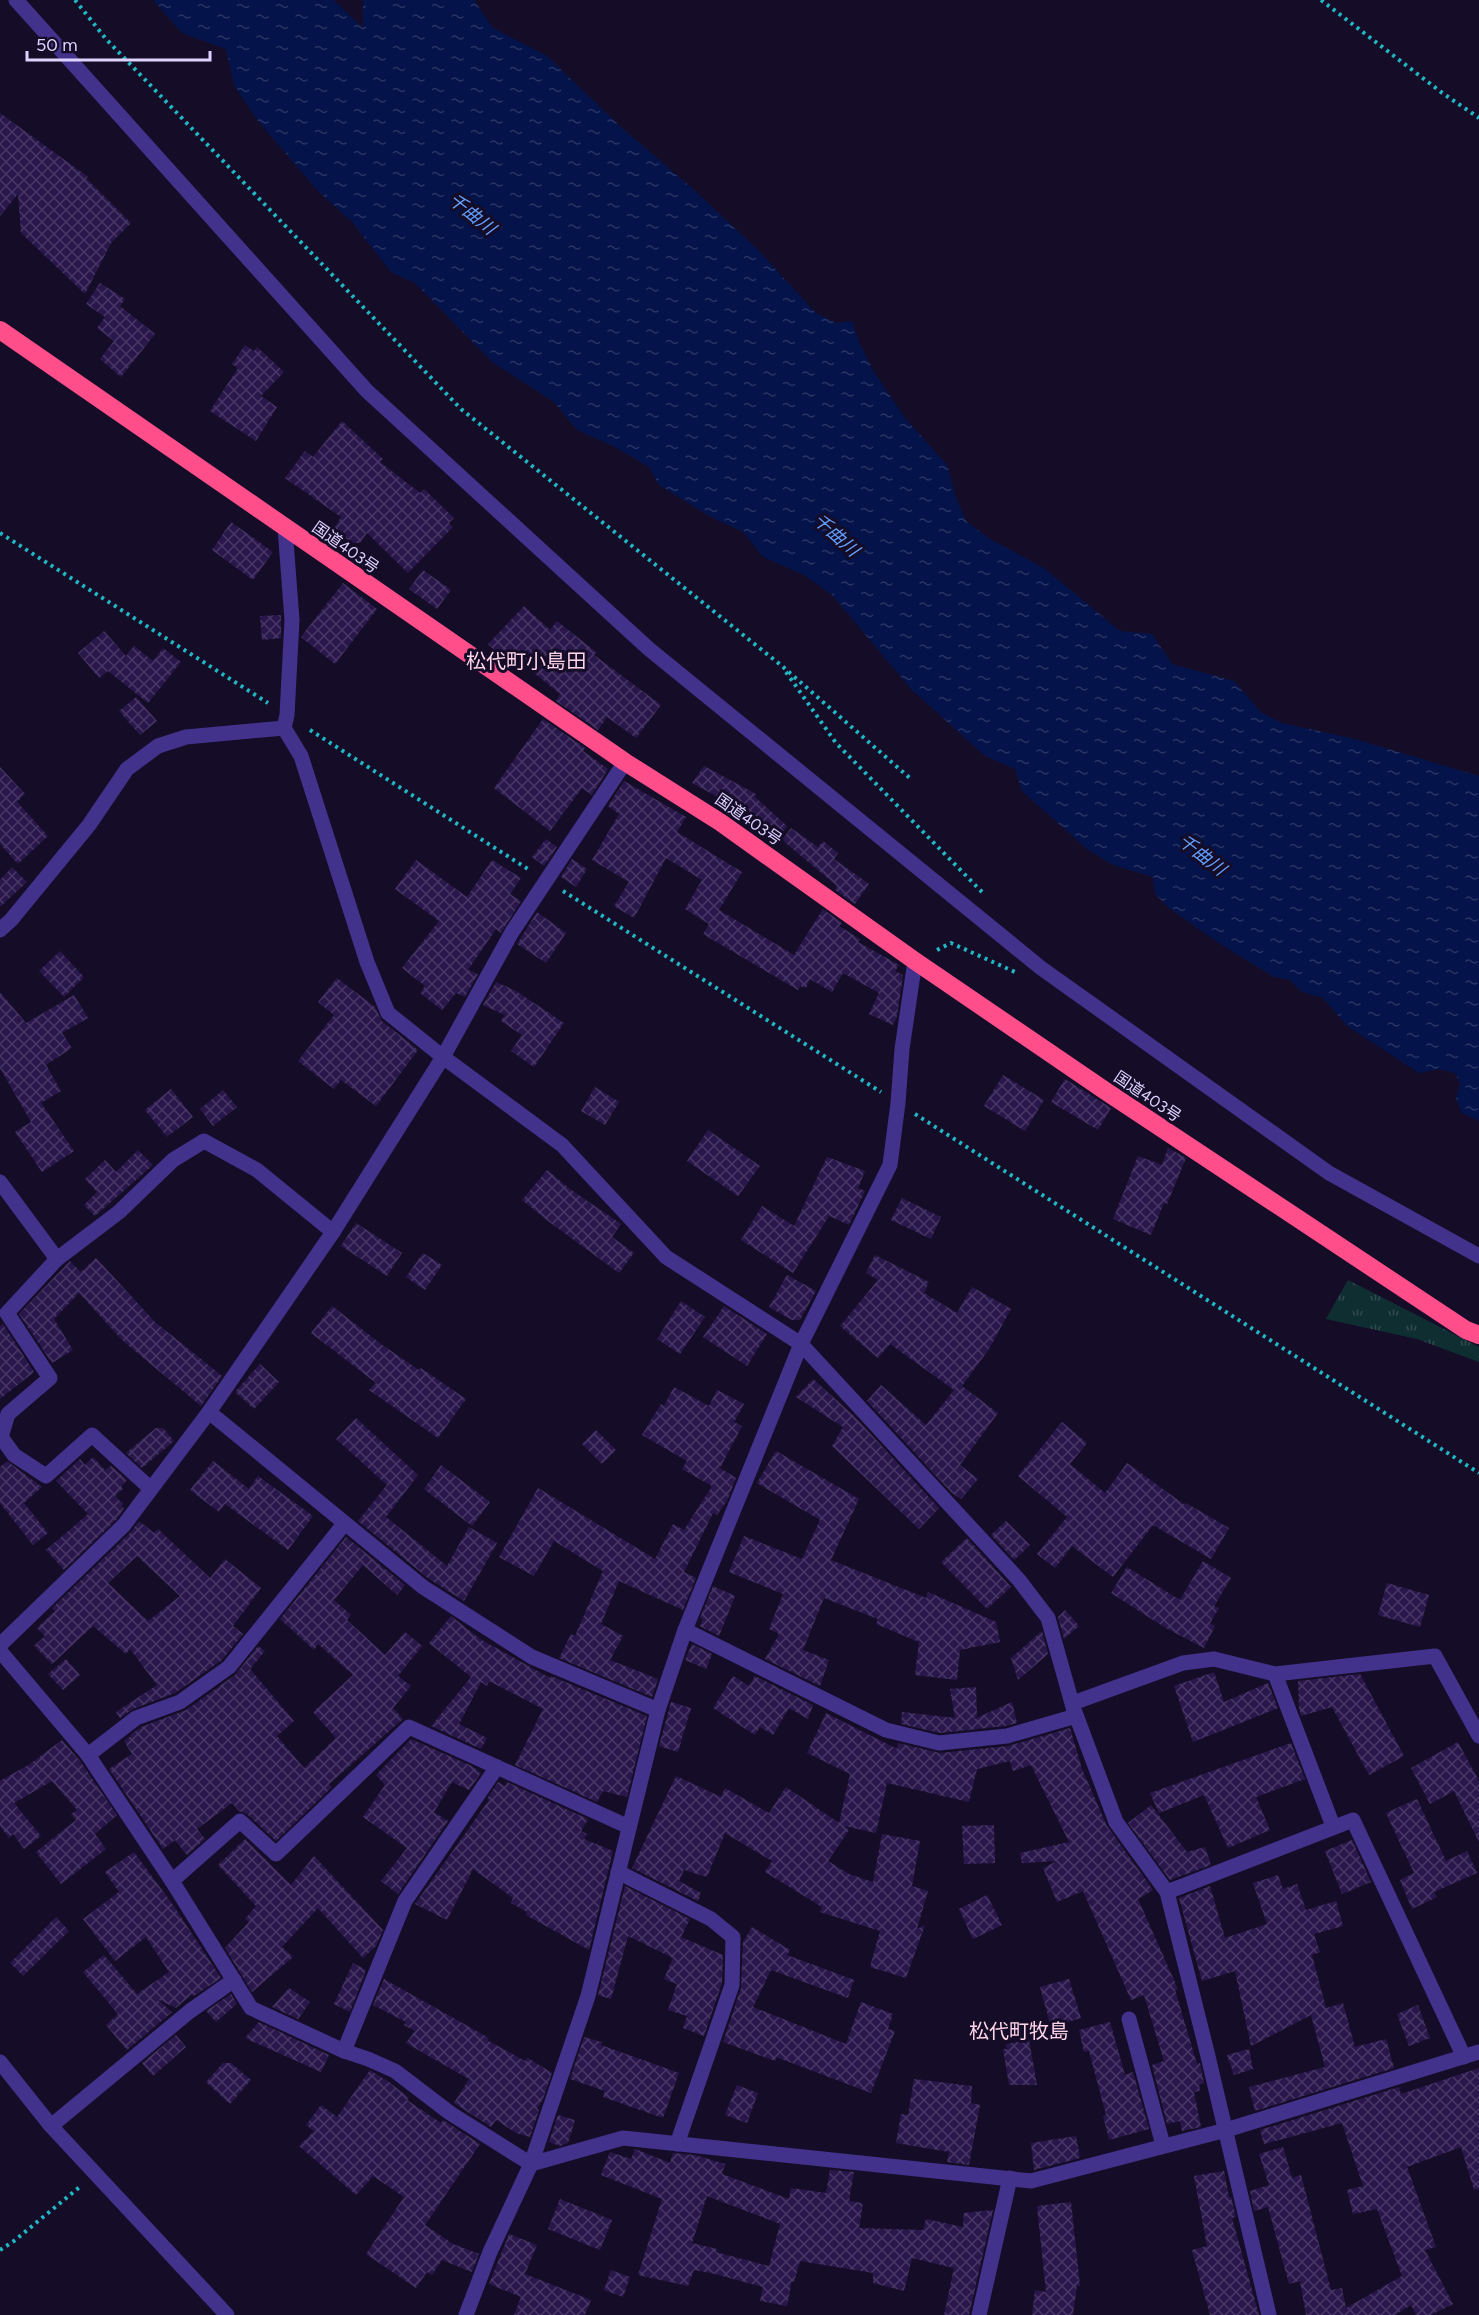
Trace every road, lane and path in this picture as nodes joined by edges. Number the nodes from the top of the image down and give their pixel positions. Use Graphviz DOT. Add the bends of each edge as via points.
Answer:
graph roads {
  1 [pos="16,0"];
  2 [pos="75,0"];
  3 [pos="1321,0"];
  4 [pos="1479,118"];
  5 [pos="0,330"];
  6 [pos="285,528"];
  7 [pos="0,533"];
  8 [pos="782,666"];
  9 [pos="285,721"];
  10 [pos="625,762"];
  11 [pos="912,780"];
  12 [pos="545,880"];
  13 [pos="988,898"];
  14 [pos="0,930"];
  15 [pos="915,961"];
  16 [pos="1022,974"];
  17 [pos="443,1057"];
  18 [pos="898,1103"];
  19 [pos="0,1182"];
  20 [pos="333,1232"];
  21 [pos="1479,1256"];
  22 [pos="57,1259"];
  23 [pos="1479,1335"];
  24 [pos="801,1344"];
  25 [pos="209,1412"];
  26 [pos="5,1454"];
  27 [pos="1479,1473"];
  28 [pos="151,1489"];
  29 [pos="344,1524"];
  30 [pos="686,1630"];
  31 [pos="0,1645"];
  32 [pos="0,1651"];
  33 [pos="1275,1674"];
  34 [pos="658,1710"];
  35 [pos="1075,1710"];
  36 [pos="1479,1736"];
  37 [pos="88,1755"];
  38 [pos="497,1767"];
  39 [pos="1333,1826"];
  40 [pos="629,1827"];
  41 [pos="618,1872"];
  42 [pos="172,1881"];
  43 [pos="1167,1892"];
  44 [pos="234,1980"];
  45 [pos="1129,2019"];
  46 [pos="344,2051"];
  47 [pos="1472,2055"];
  48 [pos="0,2062"];
  49 [pos="51,2126"];
  50 [pos="1226,2130"];
  51 [pos="677,2144"];
  52 [pos="1162,2145"];
  53 [pos="531,2164"];
  54 [pos="96,2174"];
  55 [pos="1010,2178"];
  56 [pos="0,2250"];
  57 [pos="227,2315"];
  58 [pos="466,2315"];
  59 [pos="979,2315"];
  60 [pos="1269,2315"];
  1 -- 21 [label="street" via="367,391 649,649 1041,968 1329,1173"];
  2 -- 8 [label="path" via="106,39 461,409"];
  3 -- 4 [label="path"];
  5 -- 6 [label="highway, 国道403号"];
  6 -- 9 [label="street" via="292,620"];
  6 -- 10 [label="highway, 国道403号"];
  7 -- 9 [label="path"];
  8 -- 11 [label="path"];
  8 -- 13 [label="path" via="836,742"];
  9 -- 12 [label="path"];
  9 -- 14 [label="street" via="186,737 158,746 127,769 89,825"];
  9 -- 17 [label="street" via="301,756 367,962 388,1012"];
  10 -- 12 [label="street"];
  10 -- 15 [label="highway, 国道403号" via="720,822"];
  12 -- 17 [label="street"];
  12 -- 18 [label="path"];
  15 -- 16 [label="path" via="951,943"];
  15 -- 18 [label="street"];
  15 -- 23 [label="highway, 国道403号" via="1117,1099"];
  17 -- 20 [label="street"];
  17 -- 24 [label="street" via="562,1145 666,1257"];
  18 -- 24 [label="street" via="890,1165"];
  18 -- 27 [label="path"];
  19 -- 22 [label="street"];
  20 -- 22 [label="street" via="256,1170 204,1141 173,1160 119,1212"];
  20 -- 25 [label="street"];
  22 -- 26 [label="street" via="7,1313 50,1378 8,1414 1,1437"];
  24 -- 30 [label="street"];
  24 -- 35 [label="street" via="1019,1580 1048,1618"];
  25 -- 28 [label="street"];
  25 -- 29 [label="street"];
  26 -- 28 [label="street" via="14,1455 46,1476 92,1435"];
  28 -- 31 [label="street" via="124,1525"];
  29 -- 34 [label="street" via="423,1587 532,1657"];
  29 -- 37 [label="street" via="229,1667 180,1702 136,1718"];
  30 -- 34 [label="street"];
  30 -- 35 [label="street" via="886,1730 939,1743 1007,1736"];
  32 -- 37 [label="street"];
  33 -- 35 [label="street" via="1214,1659 1183,1663"];
  33 -- 36 [label="street" via="1435,1656"];
  33 -- 39 [label="street"];
  34 -- 40 [label="street"];
  35 -- 43 [label="street" via="1116,1822"];
  37 -- 42 [label="street"];
  38 -- 40 [label="street"];
  38 -- 42 [label="street" via="409,1727 276,1854 240,1821"];
  38 -- 46 [label="street" via="405,1901"];
  39 -- 43 [label="street"];
  39 -- 47 [label="street" via="1353,1820"];
  40 -- 41 [label="street"];
  41 -- 51 [label="street" via="711,1919 733,1938 732,1985"];
  41 -- 53 [label="street" via="588,1996"];
  42 -- 44 [label="street"];
  43 -- 50 [label="street"];
  44 -- 46 [label="street" via="251,2008"];
  44 -- 49 [label="street" via="190,2011"];
  45 -- 52 [label="street"];
  46 -- 53 [label="street" via="394,2071 450,2113"];
  47 -- 50 [label="street"];
  48 -- 49 [label="street"];
  49 -- 54 [label="street"];
  50 -- 52 [label="street"];
  50 -- 60 [label="street"];
  51 -- 53 [label="street" via="624,2138"];
  51 -- 55 [label="street"];
  52 -- 55 [label="street" via="1031,2181"];
  53 -- 58 [label="street"];
  54 -- 56 [label="path"];
  54 -- 57 [label="street"];
  55 -- 59 [label="street"];
}
